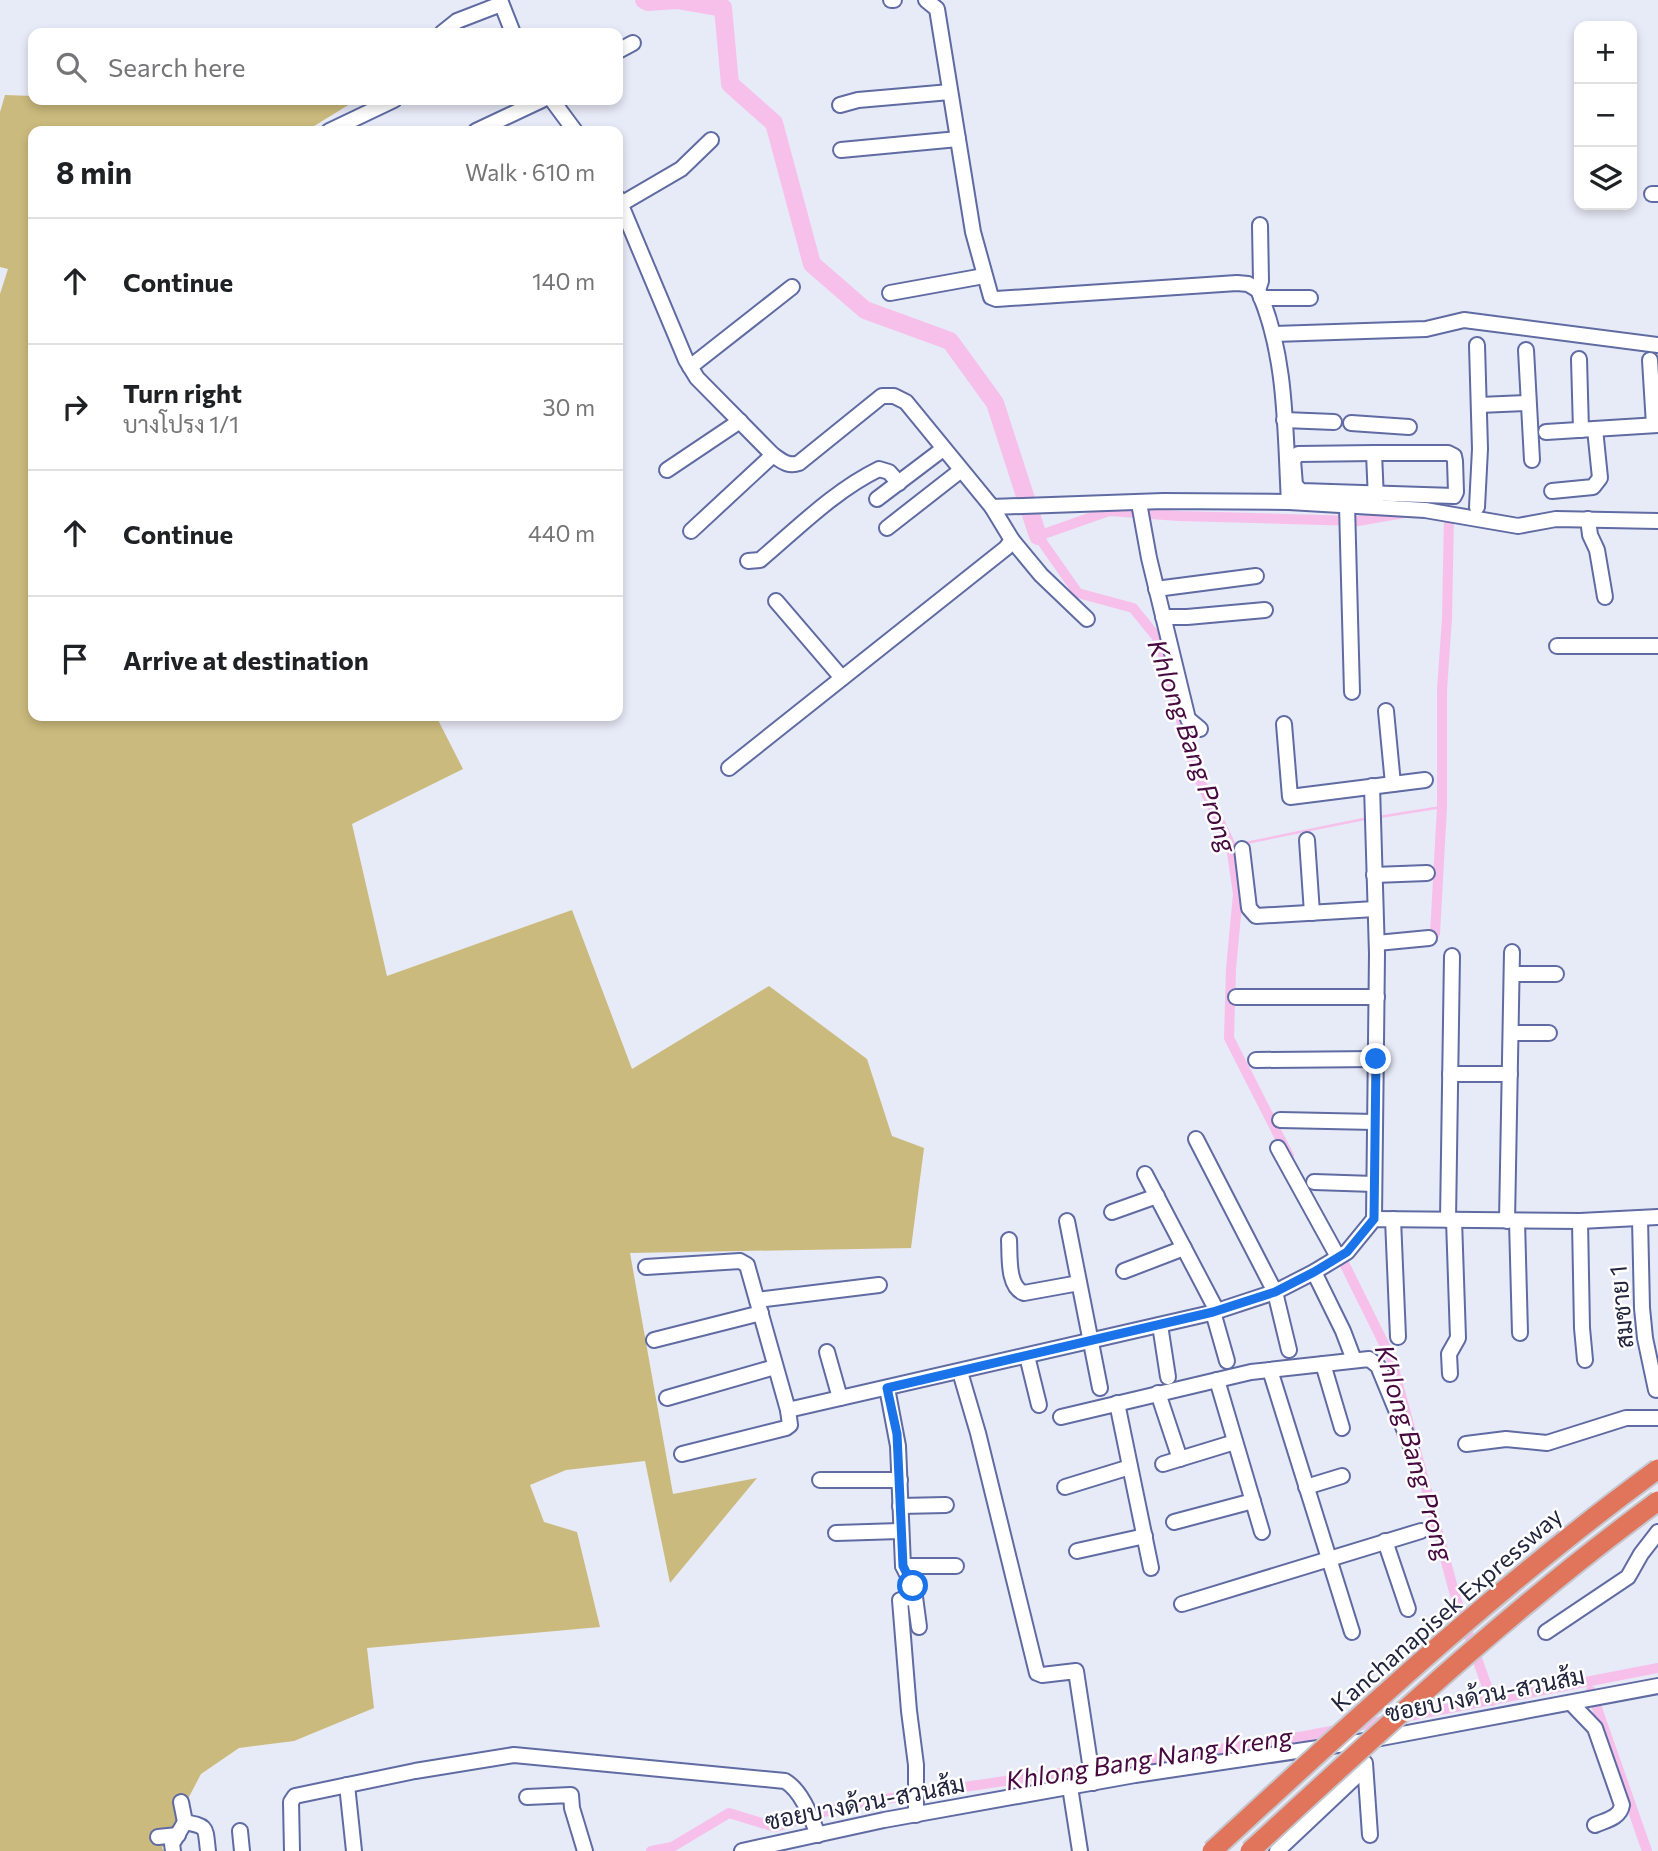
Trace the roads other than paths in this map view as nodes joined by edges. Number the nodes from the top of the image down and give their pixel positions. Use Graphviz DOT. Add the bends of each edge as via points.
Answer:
graph roads {
  1 [pos="926,0"];
  2 [pos="500,2"];
  3 [pos="448,28"];
  4 [pos="511,28"];
  5 [pos="633,43"];
  6 [pos="623,48"];
  7 [pos="950,92"];
  8 [pos="384,105"];
  9 [pos="531,105"];
  10 [pos="556,105"];
  11 [pos="840,105"];
  12 [pos="339,126"];
  13 [pos="487,126"];
  14 [pos="571,126"];
  15 [pos="958,139"];
  16 [pos="711,140"];
  17 [pos="841,150"];
  18 [pos="623,199"];
  19 [pos="623,210"];
  20 [pos="1260,225"];
  21 [pos="984,276"];
  22 [pos="792,287"];
  23 [pos="890,293"];
  24 [pos="1259,294"];
  25 [pos="1310,298"];
  26 [pos="1274,334"];
  27 [pos="1477,345"];
  28 [pos="1658,345"];
  29 [pos="1525,349"];
  30 [pos="1579,359"];
  31 [pos="1650,360"];
  32 [pos="690,367"];
  33 [pos="1528,403"];
  34 [pos="1479,405"];
  35 [pos="1284,420"];
  36 [pos="740,421"];
  37 [pos="1334,422"];
  38 [pos="1351,423"];
  39 [pos="1656,425"];
  40 [pos="1409,427"];
  41 [pos="1588,429"];
  42 [pos="1546,432"];
  43 [pos="943,449"];
  44 [pos="1374,453"];
  45 [pos="773,455"];
  46 [pos="1532,460"];
  47 [pos="667,470"];
  48 [pos="960,471"];
  49 [pos="899,483"];
  50 [pos="1552,491"];
  51 [pos="877,499"];
  52 [pos="1376,500"];
  53 [pos="1289,502"];
  54 [pos="999,506"];
  55 [pos="1139,511"];
  56 [pos="1478,514"];
  57 [pos="1347,516"];
  58 [pos="1588,519"];
  59 [pos="1658,521"];
  60 [pos="887,528"];
  61 [pos="691,531"];
  62 [pos="1012,540"];
  63 [pos="748,561"];
  64 [pos="1256,576"];
  65 [pos="1156,589"];
  66 [pos="1605,597"];
  67 [pos="776,601"];
  68 [pos="1265,610"];
  69 [pos="1163,617"];
  70 [pos="1087,619"];
  71 [pos="1557,646"];
  72 [pos="1658,646"];
  73 [pos="842,678"];
  74 [pos="1352,692"];
  75 [pos="1386,711"];
  76 [pos="1284,724"];
  77 [pos="1200,729"];
  78 [pos="729,768"];
  79 [pos="1425,780"];
  80 [pos="1392,784"];
  81 [pos="1372,786"];
  82 [pos="1307,840"];
  83 [pos="1242,849"];
  84 [pos="1427,873"];
  85 [pos="1374,875"];
  86 [pos="1375,909"];
  87 [pos="1312,913"];
  88 [pos="1429,938"];
  89 [pos="1377,943"];
  90 [pos="1512,952"];
  91 [pos="1452,956"];
  92 [pos="1512,974"];
  93 [pos="1556,974"];
  94 [pos="1236,997"];
  95 [pos="1377,997"];
  96 [pos="1511,1033"];
  97 [pos="1549,1033"];
  98 [pos="1376,1059"];
  99 [pos="1256,1060"];
  100 [pos="1450,1074"];
  101 [pos="1510,1074"];
  102 [pos="1280,1119"];
  103 [pos="1375,1122"];
  104 [pos="1196,1139"];
  105 [pos="1278,1148"];
  106 [pos="1145,1174"];
  107 [pos="1314,1182"];
  108 [pos="1374,1184"];
  109 [pos="1157,1196"];
  110 [pos="1112,1212"];
  111 [pos="1658,1217"];
  112 [pos="1374,1219"];
  113 [pos="1394,1219"];
  114 [pos="1640,1219"];
  115 [pos="1451,1220"];
  116 [pos="1067,1221"];
  117 [pos="1512,1221"];
  118 [pos="1580,1221"];
  119 [pos="1009,1240"];
  120 [pos="1184,1248"];
  121 [pos="1340,1256"];
  122 [pos="646,1268"];
  123 [pos="1124,1271"];
  124 [pos="1314,1272"];
  125 [pos="1079,1283"];
  126 [pos="879,1285"];
  127 [pos="1275,1292"];
  128 [pos="759,1307"];
  129 [pos="1215,1311"];
  130 [pos="1160,1325"];
  131 [pos="1520,1333"];
  132 [pos="1398,1336"];
  133 [pos="654,1340"];
  134 [pos="1090,1341"];
  135 [pos="1289,1350"];
  136 [pos="827,1353"];
  137 [pos="1027,1356"];
  138 [pos="1354,1360"];
  139 [pos="1585,1360"];
  140 [pos="1227,1361"];
  141 [pos="1323,1364"];
  142 [pos="775,1367"];
  143 [pos="1270,1370"];
  144 [pos="960,1371"];
  145 [pos="1450,1374"];
  146 [pos="1168,1377"];
  147 [pos="1217,1380"];
  148 [pos="887,1388"];
  149 [pos="1100,1388"];
  150 [pos="1656,1390"];
  151 [pos="1158,1393"];
  152 [pos="667,1398"];
  153 [pos="840,1398"];
  154 [pos="1117,1403"];
  155 [pos="1039,1405"];
  156 [pos="793,1409"];
  157 [pos="1061,1417"];
  158 [pos="1658,1418"];
  159 [pos="1342,1428"];
  160 [pos="1236,1442"];
  161 [pos="1466,1444"];
  162 [pos="1411,1446"];
  163 [pos="682,1454"];
  164 [pos="1180,1459"];
  165 [pos="1163,1464"];
  166 [pos="1130,1467"];
  167 [pos="1658,1469"];
  168 [pos="1342,1476"];
  169 [pos="820,1480"];
  170 [pos="900,1480"];
  171 [pos="1065,1487"];
  172 [pos="1306,1487"];
  173 [pos="1253,1501"];
  174 [pos="1658,1501"];
  175 [pos="946,1505"];
  176 [pos="900,1506"];
  177 [pos="1174,1522"];
  178 [pos="900,1531"];
  179 [pos="1421,1531"];
  180 [pos="1262,1532"];
  181 [pos="1658,1532"];
  182 [pos="836,1533"];
  183 [pos="1145,1536"];
  184 [pos="1385,1541"];
  185 [pos="1077,1551"];
  186 [pos="1328,1559"];
  187 [pos="903,1566"];
  188 [pos="956,1566"];
  189 [pos="1151,1568"];
  190 [pos="915,1597"];
  191 [pos="1182,1604"];
  192 [pos="1408,1609"];
  193 [pos="919,1626"];
  194 [pos="1352,1632"];
  195 [pos="1546,1632"];
  196 [pos="1658,1686"];
  197 [pos="1570,1703"];
  198 [pos="1365,1741"];
  199 [pos="1365,1768"];
  200 [pos="1092,1771"];
  201 [pos="347,1785"];
  202 [pos="1070,1787"];
  203 [pos="527,1797"];
  204 [pos="916,1801"];
  205 [pos="181,1802"];
  206 [pos="1595,1825"];
  207 [pos="182,1828"];
  208 [pos="240,1831"];
  209 [pos="817,1833"];
  210 [pos="1370,1835"];
  211 [pos="158,1837"];
  212 [pos="173,1851"];
  213 [pos="208,1851"];
  214 [pos="242,1851"];
  215 [pos="292,1851"];
  216 [pos="354,1851"];
  217 [pos="585,1851"];
  218 [pos="742,1851"];
  219 [pos="1080,1851"];
  220 [pos="1212,1851"];
  221 [pos="1250,1851"];
  222 [pos="1277,1851"];
  1 -- 7 [label="street" via="937,9"];
  2 -- 3 [label="street"];
  2 -- 4 [label="street"];
  5 -- 6 [label="street"];
  7 -- 11 [label="street"];
  7 -- 15 [label="street"];
  8 -- 12 [label="street"];
  9 -- 13 [label="street"];
  10 -- 14 [label="street"];
  15 -- 17 [label="street"];
  15 -- 21 [label="street"];
  16 -- 18 [label="street" via="681,169"];
  19 -- 32 [label="street"];
  20 -- 24 [label="street"];
  21 -- 23 [label="street"];
  21 -- 24 [label="street" via="991,297 996,299 1237,283"];
  22 -- 32 [label="street"];
  24 -- 25 [label="street"];
  24 -- 26 [label="street"];
  26 -- 28 [label="street" via="1426,329 1464,320"];
  26 -- 35 [label="street"];
  27 -- 34 [label="street"];
  29 -- 33 [label="street"];
  30 -- 41 [label="street"];
  31 -- 39 [label="street"];
  32 -- 36 [label="street"];
  33 -- 34 [label="street"];
  33 -- 46 [label="street"];
  34 -- 56 [label="street"];
  35 -- 37 [label="street"];
  35 -- 53 [label="street"];
  36 -- 45 [label="street"];
  36 -- 47 [label="street"];
  38 -- 40 [label="street"];
  39 -- 41 [label="street"];
  41 -- 42 [label="street"];
  41 -- 50 [label="street" via="1600,478 1597,484"];
  43 -- 45 [label="street" via="906,402 882,396 799,463 785,463"];
  43 -- 48 [label="street"];
  43 -- 49 [label="street"];
  44 -- 52 [label="street"];
  44 -- 52 [label="street" via="1298,454 1292,468 1301,491"];
  44 -- 52 [label="street" via="1448,453 1454,456 1456,471 1454,496"];
  45 -- 61 [label="street"];
  48 -- 54 [label="street"];
  48 -- 60 [label="street"];
  49 -- 51 [label="street"];
  49 -- 63 [label="street" via="879,469 862,477 794,528 761,561"];
  52 -- 56 [label="street"];
  52 -- 57 [label="street"];
  53 -- 55 [label="street" via="1163,501"];
  53 -- 57 [label="street"];
  54 -- 55 [label="street"];
  54 -- 62 [label="street"];
  55 -- 65 [label="street"];
  56 -- 58 [label="street" via="1518,526"];
  57 -- 74 [label="street"];
  58 -- 59 [label="street"];
  58 -- 66 [label="street"];
  62 -- 70 [label="street"];
  62 -- 73 [label="street"];
  64 -- 65 [label="street"];
  65 -- 69 [label="street"];
  67 -- 73 [label="street"];
  68 -- 69 [label="street"];
  69 -- 77 [label="street" via="1188,719"];
  71 -- 72 [label="street"];
  73 -- 78 [label="street"];
  75 -- 80 [label="street"];
  76 -- 81 [label="street" via="1290,797"];
  79 -- 80 [label="street"];
  80 -- 81 [label="street"];
  81 -- 85 [label="street"];
  82 -- 87 [label="street"];
  83 -- 87 [label="street" via="1249,908 1254,914 1260,918"];
  84 -- 85 [label="street"];
  85 -- 86 [label="street"];
  86 -- 87 [label="street"];
  86 -- 89 [label="street"];
  88 -- 89 [label="street"];
  89 -- 95 [label="street"];
  90 -- 92 [label="street"];
  91 -- 100 [label="street"];
  92 -- 93 [label="street"];
  92 -- 96 [label="street"];
  94 -- 95 [label="street"];
  95 -- 98 [label="street"];
  96 -- 97 [label="street"];
  96 -- 101 [label="street"];
  98 -- 99 [label="street"];
  98 -- 103 [label="street"];
  100 -- 101 [label="street"];
  100 -- 115 [label="street"];
  101 -- 117 [label="street"];
  102 -- 103 [label="street"];
  103 -- 108 [label="street"];
  104 -- 127 [label="street"];
  105 -- 121 [label="street"];
  106 -- 109 [label="street"];
  107 -- 108 [label="street"];
  108 -- 112 [label="street"];
  109 -- 110 [label="street"];
  109 -- 120 [label="street"];
  111 -- 114 [label="street"];
  112 -- 113 [label="street"];
  112 -- 121 [label="street" via="1356,1244"];
  113 -- 115 [label="street"];
  113 -- 132 [label="street"];
  114 -- 118 [label="street"];
  114 -- 150 [label="street, สมชาย 1" via="1642,1308"];
  115 -- 117 [label="street"];
  115 -- 145 [label="street" via="1458,1338 1449,1354"];
  116 -- 125 [label="street"];
  117 -- 118 [label="street"];
  117 -- 131 [label="street"];
  118 -- 139 [label="street"];
  119 -- 125 [label="street" via="1013,1284 1019,1292"];
  120 -- 123 [label="street"];
  120 -- 129 [label="street"];
  121 -- 124 [label="street"];
  122 -- 128 [label="street" via="743,1262"];
  124 -- 127 [label="street"];
  124 -- 138 [label="street"];
  125 -- 134 [label="street"];
  126 -- 128 [label="street"];
  127 -- 129 [label="street"];
  127 -- 135 [label="street"];
  128 -- 133 [label="street"];
  128 -- 142 [label="street"];
  129 -- 130 [label="street"];
  129 -- 140 [label="street"];
  130 -- 134 [label="street"];
  130 -- 146 [label="street"];
  134 -- 137 [label="street"];
  134 -- 149 [label="street"];
  136 -- 153 [label="street"];
  137 -- 144 [label="street"];
  137 -- 155 [label="street"];
  138 -- 141 [label="street"];
  138 -- 162 [label="street" via="1376,1363"];
  141 -- 143 [label="street"];
  141 -- 159 [label="street"];
  142 -- 152 [label="street"];
  142 -- 156 [label="street"];
  143 -- 147 [label="street"];
  143 -- 172 [label="street"];
  144 -- 148 [label="street"];
  144 -- 200 [label="street" via="1037,1673 1076,1671"];
  147 -- 151 [label="street"];
  147 -- 160 [label="street"];
  148 -- 153 [label="street"];
  148 -- 170 [label="street"];
  151 -- 154 [label="street"];
  151 -- 164 [label="street"];
  153 -- 156 [label="street"];
  154 -- 157 [label="street"];
  154 -- 166 [label="street"];
  156 -- 163 [label="street" via="786,1428"];
  158 -- 161 [label="street" via="1626,1418 1546,1443 1506,1439"];
  160 -- 164 [label="street"];
  160 -- 173 [label="street"];
  164 -- 165 [label="street"];
  166 -- 171 [label="street"];
  166 -- 183 [label="street"];
  167 -- 220 [label="highway, Kanchanapisek Expressway, bridge" via="1460,1626"];
  168 -- 172 [label="street"];
  169 -- 170 [label="street"];
  170 -- 176 [label="street"];
  172 -- 186 [label="street"];
  173 -- 177 [label="street"];
  173 -- 180 [label="street"];
  174 -- 221 [label="highway, Kanchanapisek Expressway, bridge" via="1474,1647"];
  175 -- 176 [label="street"];
  176 -- 178 [label="street"];
  178 -- 182 [label="street"];
  178 -- 187 [label="street"];
  179 -- 184 [label="street"];
  181 -- 195 [label="street" via="1628,1577"];
  183 -- 185 [label="street"];
  183 -- 189 [label="street"];
  184 -- 186 [label="street"];
  184 -- 192 [label="street"];
  186 -- 191 [label="street"];
  186 -- 194 [label="street"];
  187 -- 188 [label="street"];
  187 -- 190 [label="street"];
  190 -- 193 [label="street"];
  190 -- 204 [label="street" via="900,1600"];
  196 -- 197 [label="street, ซอยบางด้วน-สวนส้ม"];
  197 -- 198 [label="street, ซอยบางด้วน-สวนส้ม"];
  197 -- 206 [label="street" via="1595,1728 1622,1805 1615,1817"];
  198 -- 199 [label="street"];
  198 -- 200 [label="street, ซอยบางด้วน-สวนส้ม"];
  199 -- 210 [label="street"];
  199 -- 222 [label="street"];
  200 -- 202 [label="street, ซอยบางด้วน-สวนส้ม"];
  201 -- 209 [label="street" via="507,1756 785,1781 809,1813"];
  201 -- 215 [label="street" via="292,1798"];
  201 -- 216 [label="street"];
  202 -- 204 [label="street, ซอยบางด้วน-สวนส้ม"];
  202 -- 219 [label="street"];
  203 -- 217 [label="street" via="571,1795"];
  204 -- 209 [label="street, ซอยบางด้วน-สวนส้ม"];
  205 -- 207 [label="street"];
  207 -- 211 [label="street"];
  207 -- 212 [label="street"];
  207 -- 213 [label="street" via="202,1826"];
  208 -- 214 [label="street"];
  209 -- 218 [label="street, ซอยบางด้วน-สวนส้ม"];
}
